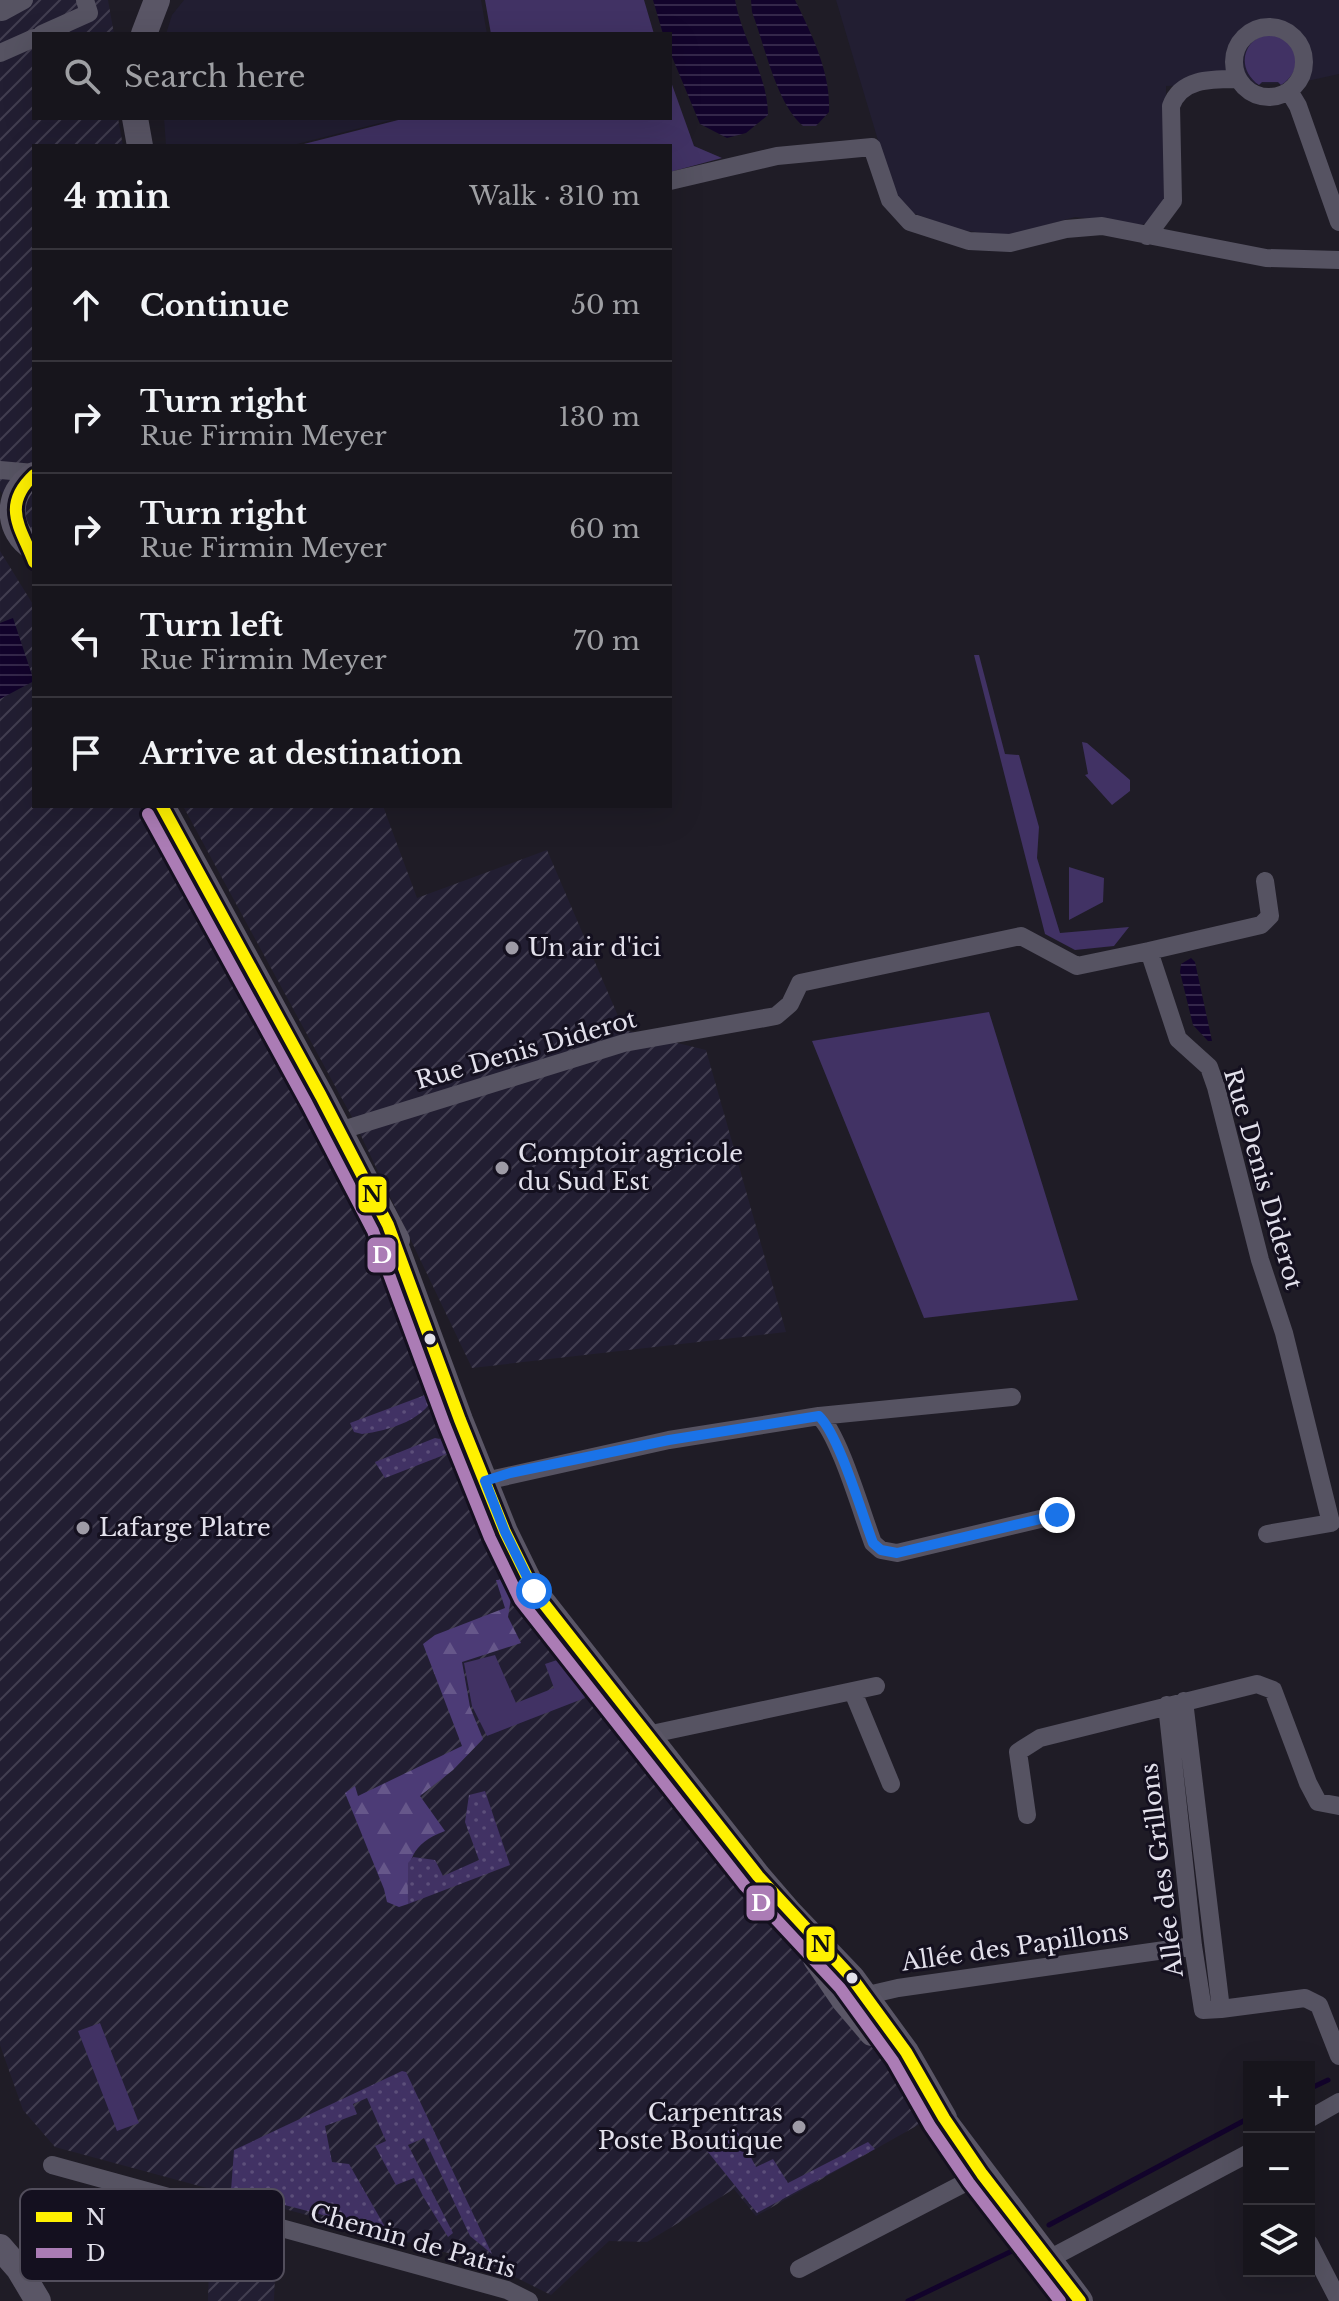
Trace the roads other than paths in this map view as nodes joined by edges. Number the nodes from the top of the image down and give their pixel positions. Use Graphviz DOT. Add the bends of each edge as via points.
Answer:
graph roads {
  1 [pos="24,0"];
  2 [pos="85,0"];
  3 [pos="157,0"];
  4 [pos="0,7"];
  5 [pos="46,32"];
  6 [pos="145,32"];
  7 [pos="32,39"];
  8 [pos="0,53"];
  9 [pos="1238,79"];
  10 [pos="1289,91"];
  11 [pos="135,120"];
  12 [pos="140,144"];
  13 [pos="672,181"];
  14 [pos="1339,222"];
  15 [pos="1147,236"];
  16 [pos="1339,260"];
  17 [pos="0,470"];
  18 [pos="32,474"];
  19 [pos="32,476"];
  20 [pos="6,511"];
  21 [pos="32,552"];
  22 [pos="163,808"];
  23 [pos="1265,881"];
  24 [pos="1149,951"];
  25 [pos="339,1131"];
  26 [pos="1012,1397"];
  27 [pos="819,1416"];
  28 [pos="492,1479"];
  29 [pos="1057,1515"];
  30 [pos="1267,1534"];
  31 [pos="876,1686"];
  32 [pos="853,1692"];
  33 [pos="1176,1703"];
  34 [pos="647,1735"];
  35 [pos="891,1784"];
  36 [pos="1339,1806"];
  37 [pos="1027,1815"];
  38 [pos="1193,1946"];
  39 [pos="854,1998"];
  40 [pos="1221,2009"];
  41 [pos="1339,2056"];
  42 [pos="1339,2102"];
  43 [pos="1315,2116"];
  44 [pos="1243,2156"];
  45 [pos="52,2165"];
  46 [pos="982,2174"];
  47 [pos="139,2189"];
  48 [pos="284,2229"];
  49 [pos="0,2247"];
  50 [pos="1315,2251"];
  51 [pos="1049,2259"];
  52 [pos="799,2269"];
  53 [pos="20,2271"];
  54 [pos="1334,2275"];
  55 [pos="26,2281"];
  56 [pos="38,2301"];
  57 [pos="529,2301"];
  58 [pos="1080,2301"];
  59 [pos="1339,2301"];
  1 -- 4 [label="street" via="2,12"];
  2 -- 5 [label="street" via="89,13"];
  3 -- 6 [label="street"];
  7 -- 8 [label="street"];
  9 -- 10 [label="street" via="1261,97"];
  9 -- 10 [label="street" via="1234,58 1239,44 1257,29 1279,28 1298,41 1305,62 1301,78"];
  9 -- 15 [label="street" via="1190,83 1175,96 1173,201"];
  10 -- 14 [label="street"];
  11 -- 12 [label="street"];
  13 -- 15 [label="street" via="777,156 872,147 890,200 910,222 934,231 969,241 1010,243 1102,226"];
  15 -- 16 [label="street" via="1266,258"];
  17 -- 18 [label="street"];
  19 -- 20 [label="street"];
  20 -- 21 [label="street"];
  22 -- 25 [label="street"];
  23 -- 24 [label="street" via="1270,916 1261,925"];
  24 -- 25 [label="street, Rue Denis Diderot" via="1077,966 1021,936 800,983 790,1004 776,1016 624,1043"];
  24 -- 30 [label="street, Rue Denis Diderot" via="1178,1039 1209,1067 1331,1523"];
  25 -- 28 [label="street" via="430,1302"];
  26 -- 27 [label="street"];
  27 -- 28 [label="street" via="669,1440"];
  27 -- 29 [label="street" via="827,1423 873,1543 881,1550 897,1553"];
  28 -- 34 [label="street" via="557,1619"];
  31 -- 32 [label="street"];
  32 -- 34 [label="street"];
  32 -- 35 [label="street"];
  33 -- 36 [label="street" via="1257,1684 1273,1690 1318,1802"];
  33 -- 37 [label="street" via="1040,1738 1018,1752"];
  33 -- 38 [label="street, Allée des Grillons"];
  33 -- 40 [label="street, Allée des Grillons"];
  34 -- 39 [label="street" via="789,1912 821,1968"];
  38 -- 39 [label="street, Allée des Papillons"];
  38 -- 40 [label="street, Allée des Grillons" via="1203,2010"];
  39 -- 46 [label="street"];
  40 -- 41 [label="street" via="1305,1998 1319,2005"];
  42 -- 43 [label="street"];
  44 -- 51 [label="street"];
  45 -- 47 [label="street, Chemin de Patris"];
  46 -- 51 [label="street"];
  46 -- 52 [label="street"];
  48 -- 57 [label="street, Chemin de Patris" via="507,2290"];
  49 -- 53 [label="street"];
  50 -- 54 [label="street"];
  51 -- 58 [label="street"];
  54 -- 59 [label="street"];
  55 -- 56 [label="street"];
}
